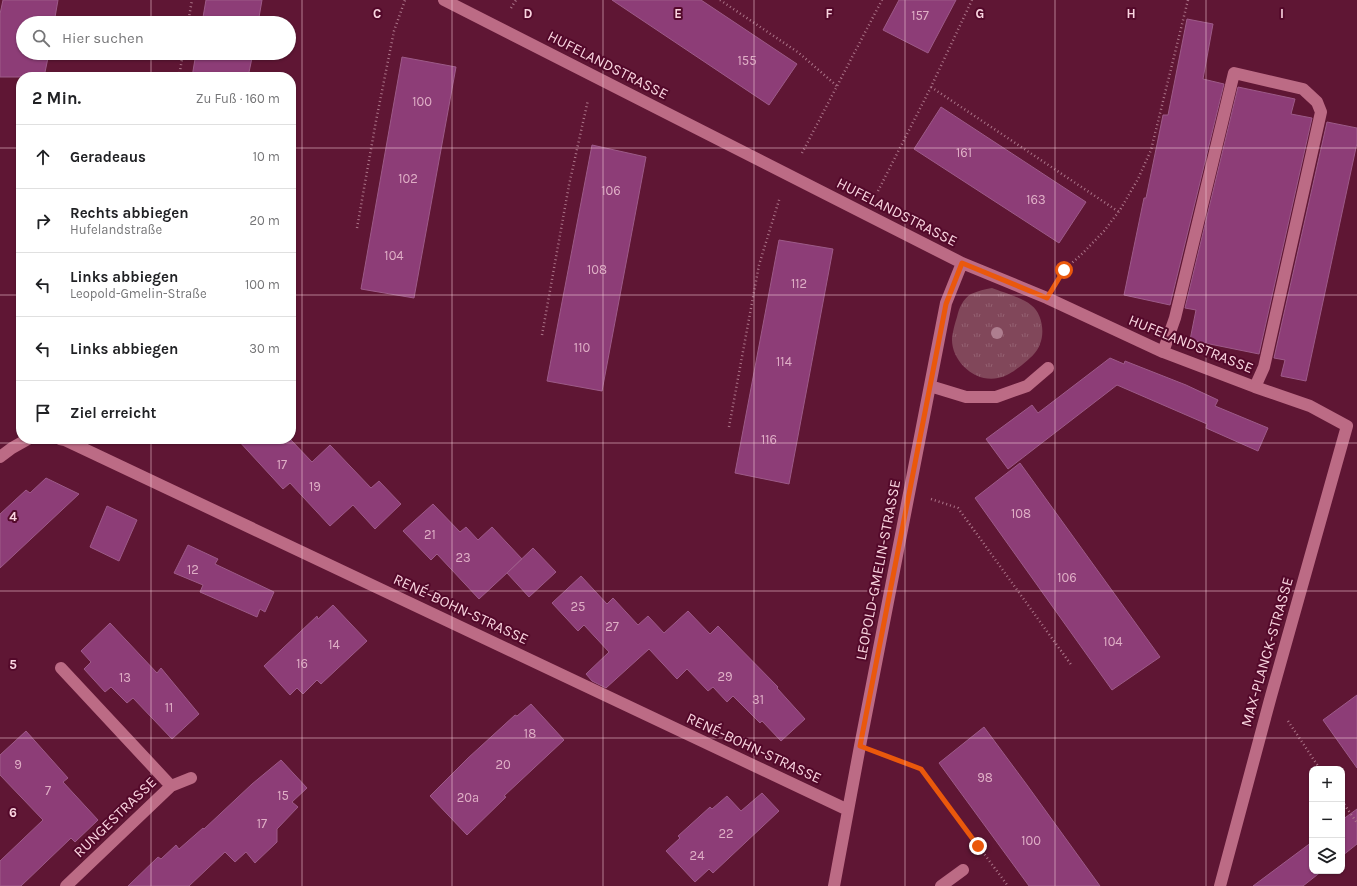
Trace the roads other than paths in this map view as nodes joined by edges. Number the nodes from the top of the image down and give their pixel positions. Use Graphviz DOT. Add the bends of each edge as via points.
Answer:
graph roads {
  1 [pos="444,0"];
  2 [pos="962,263"];
  3 [pos="1163,352"];
  4 [pos="1048,368"];
  5 [pos="930,386"];
  6 [pos="1254,387"];
  7 [pos="1347,426"];
  8 [pos="19,444"];
  9 [pos="73,444"];
  10 [pos="0,457"];
  11 [pos="61,668"];
  12 [pos="191,778"];
  13 [pos="171,786"];
  14 [pos="848,810"];
  15 [pos="963,870"];
  16 [pos="66,886"];
  17 [pos="834,886"];
  18 [pos="941,886"];
  19 [pos="1220,886"];
  1 -- 2 [label="street, HUFELANDSTRASSE"];
  2 -- 3 [label="street, HUFELANDSTRASSE" via="1047,298"];
  2 -- 5 [label="street, LEOPOLD-GMELIN-STRASSE" via="946,304"];
  3 -- 6 [label="street, HUFELANDSTRASSE"];
  3 -- 6 [label="street" via="1175,318 1234,73 1303,89 1317,102 1322,112 1264,367"];
  4 -- 5 [label="street" via="1027,386 996,397 966,397"];
  5 -- 14 [label="street, LEOPOLD-GMELIN-STRASSE"];
  6 -- 7 [label="street, HUFELANDSTRASSE" via="1310,406"];
  7 -- 19 [label="street, MAX-PLANCK-STRASSE"];
  8 -- 10 [label="street"];
  9 -- 14 [label="street, RENÉ-BOHN-STRASSE"];
  11 -- 13 [label="street"];
  12 -- 13 [label="street, RUNGESTRASSE"];
  13 -- 16 [label="street, RUNGESTRASSE"];
  14 -- 17 [label="street, LEOPOLD-GMELIN-STRASSE"];
  15 -- 18 [label="street"];
}
